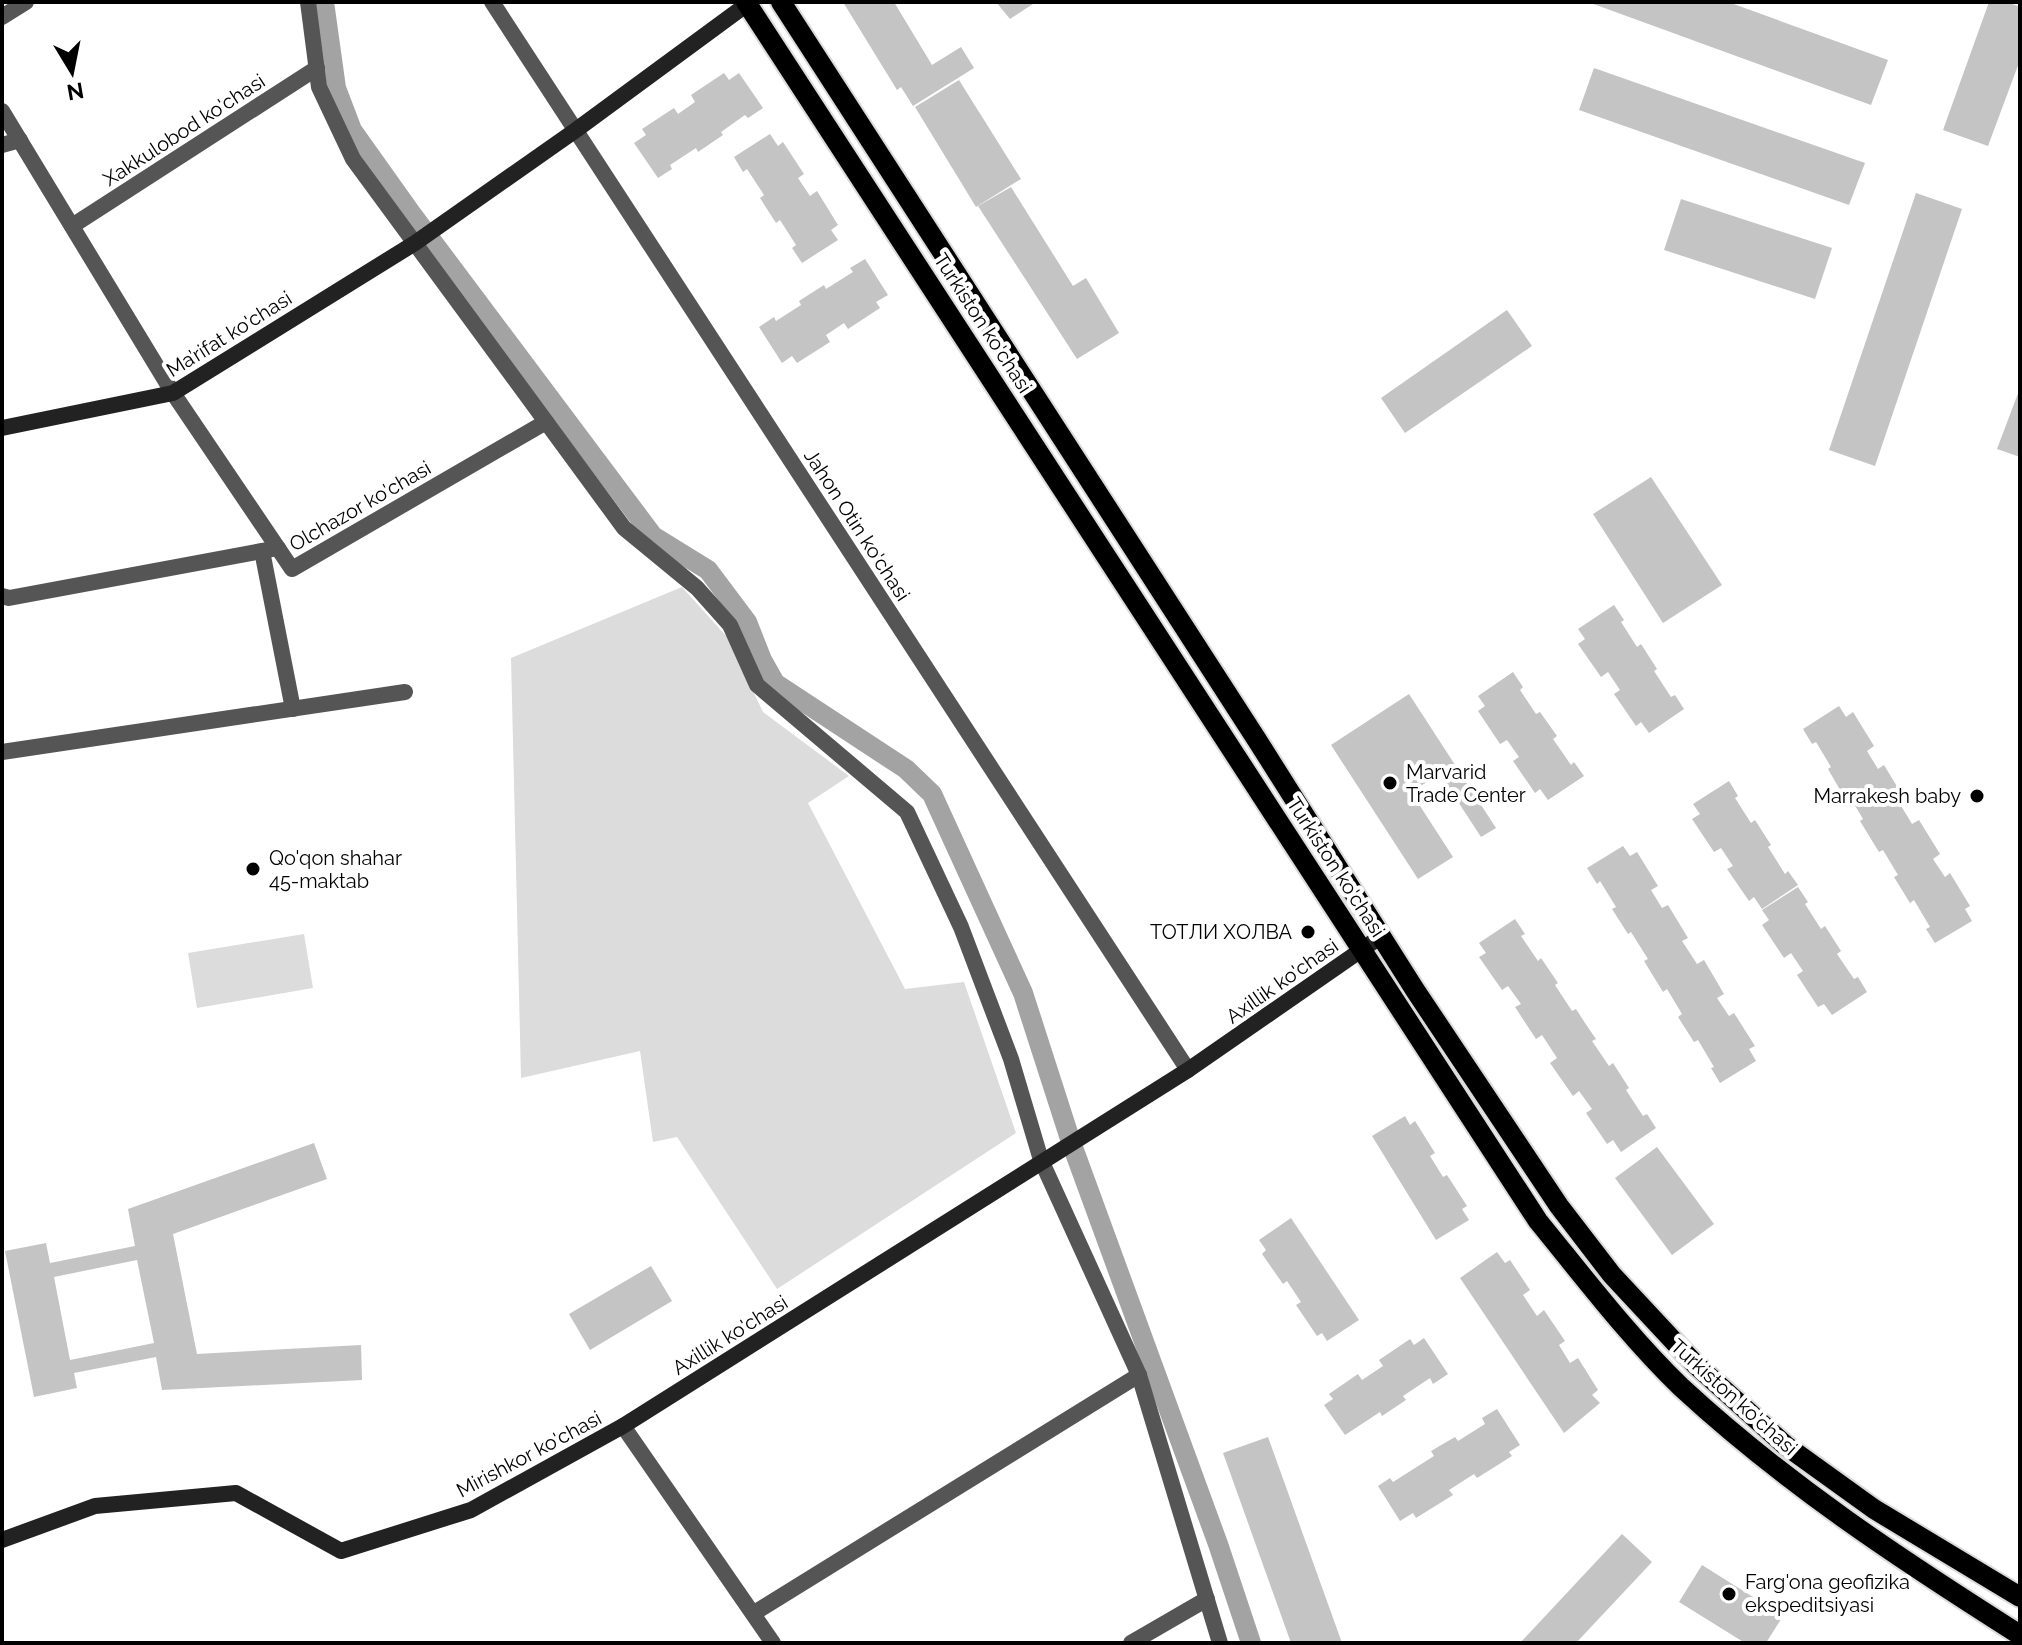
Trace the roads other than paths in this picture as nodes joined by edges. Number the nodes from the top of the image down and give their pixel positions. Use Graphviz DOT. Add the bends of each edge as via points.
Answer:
graph roads {
  1 [pos="26,2"];
  2 [pos="308,2"];
  3 [pos="492,2"];
  4 [pos="781,2"];
  5 [pos="748,3"];
  6 [pos="2,17"];
  7 [pos="317,68"];
  8 [pos="2,111"];
  9 [pos="576,130"];
  10 [pos="20,140"];
  11 [pos="2,145"];
  12 [pos="72,226"];
  13 [pos="415,243"];
  14 [pos="173,393"];
  15 [pos="546,422"];
  16 [pos="2,428"];
  17 [pos="270,550"];
  18 [pos="2,596"];
  19 [pos="405,692"];
  20 [pos="293,709"];
  21 [pos="2,752"];
  22 [pos="1380,937"];
  23 [pos="1361,950"];
  24 [pos="1188,1070"];
  25 [pos="1046,1158"];
  26 [pos="1139,1375"];
  27 [pos="623,1426"];
  28 [pos="2,1540"];
  29 [pos="2020,1597"];
  30 [pos="1207,1599"];
  31 [pos="754,1613"];
  32 [pos="2020,1635"];
  33 [pos="773,1643"];
  34 [pos="1131,1643"];
  35 [pos="1220,1643"];
  1 -- 6 [label="street"];
  2 -- 7 [label="street"];
  3 -- 9 [label="street, Jahon Otin ko'chasi"];
  4 -- 22 [label="main road, Turkiston ko'chasi"];
  5 -- 9 [label="street"];
  5 -- 23 [label="main road, Turkiston ko'chasi"];
  7 -- 12 [label="street, Xakkulobod ko'chasi"];
  7 -- 13 [label="street" via="319,87 353,159"];
  8 -- 10 [label="street"];
  9 -- 13 [label="street, Ma’rifat ko'chasi"];
  9 -- 24 [label="street, Jahon Otin ko'chasi"];
  10 -- 11 [label="street"];
  10 -- 12 [label="street"];
  12 -- 14 [label="street"];
  13 -- 14 [label="street, Ma’rifat ko'chasi"];
  13 -- 15 [label="street"];
  14 -- 16 [label="street, Ma’rifat ko'chasi"];
  14 -- 17 [label="street"];
  15 -- 17 [label="street, Olchazor ko'chasi" via="292,569"];
  15 -- 25 [label="street" via="624,528 697,588 730,625 757,685 907,812 961,927"];
  17 -- 18 [label="street, Olchazor ko'chasi"];
  17 -- 20 [label="street"];
  19 -- 20 [label="street"];
  20 -- 21 [label="street"];
  22 -- 23 [label="street, Axillik ko'chasi"];
  22 -- 29 [label="main road, Turkiston ko'chasi" via="1559,1206 1612,1275 1695,1364 1785,1445 1874,1509"];
  23 -- 24 [label="street, Axillik ko'chasi"];
  23 -- 32 [label="main road, Turkiston ko'chasi" via="1538,1221 1679,1385 1771,1465 1882,1547"];
  24 -- 25 [label="street, Axillik ko'chasi"];
  25 -- 26 [label="street"];
  25 -- 27 [label="street, Axillik ko'chasi"];
  26 -- 30 [label="street"];
  26 -- 31 [label="street"];
  27 -- 28 [label="street, Mirishkor ko'chasi" via="471,1510 341,1551 236,1493 95,1506"];
  27 -- 31 [label="street"];
  30 -- 34 [label="street"];
  30 -- 35 [label="street"];
  31 -- 33 [label="street"];
}
